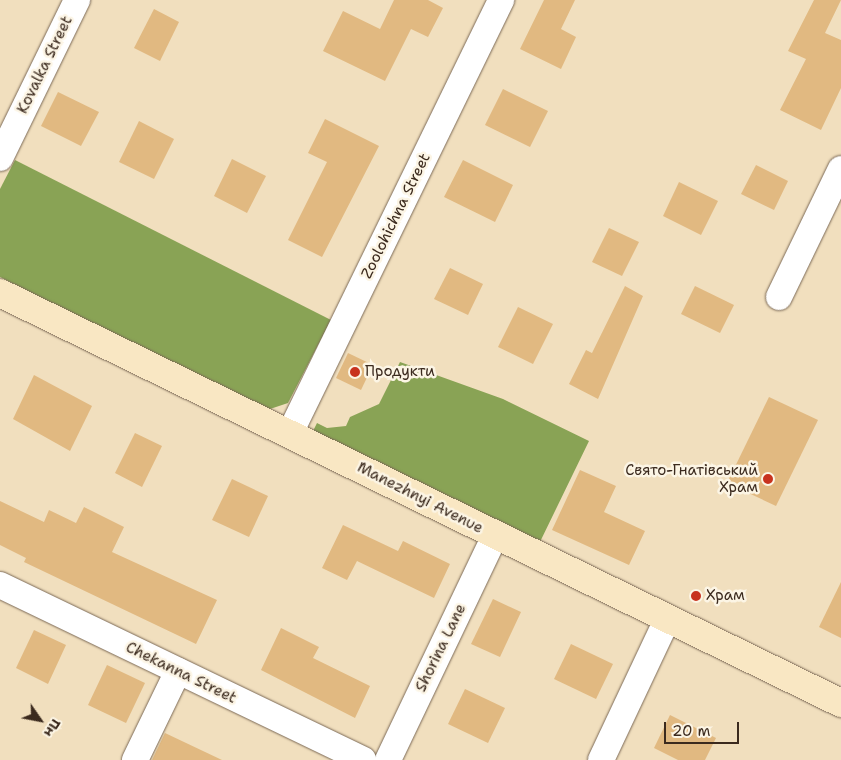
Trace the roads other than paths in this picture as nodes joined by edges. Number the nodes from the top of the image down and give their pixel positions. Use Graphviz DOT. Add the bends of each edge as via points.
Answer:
graph roads {
  1 [pos="77,0"];
  2 [pos="501,0"];
  3 [pos="0,158"];
  4 [pos="841,169"];
  5 [pos="0,293"];
  6 [pos="779,297"];
  7 [pos="290,433"];
  8 [pos="495,536"];
  9 [pos="0,586"];
  10 [pos="667,620"];
  11 [pos="178,671"];
  12 [pos="841,703"];
  13 [pos="135,760"];
  14 [pos="363,760"];
  15 [pos="388,760"];
  16 [pos="601,760"];
  1 -- 3 [label="street, Kovalka Street"];
  2 -- 7 [label="street, Zoolohichna Street"];
  4 -- 6 [label="street"];
  5 -- 7 [label="street, Manezhnyi Avenue"];
  7 -- 8 [label="street, Manezhnyi Avenue"];
  8 -- 10 [label="street, Manezhnyi Avenue"];
  8 -- 15 [label="street, Shorina Lane"];
  9 -- 11 [label="street, Chekanna Street"];
  10 -- 12 [label="street, Manezhnyi Avenue"];
  10 -- 16 [label="street"];
  11 -- 13 [label="street"];
  11 -- 14 [label="street, Chekanna Street"];
}
